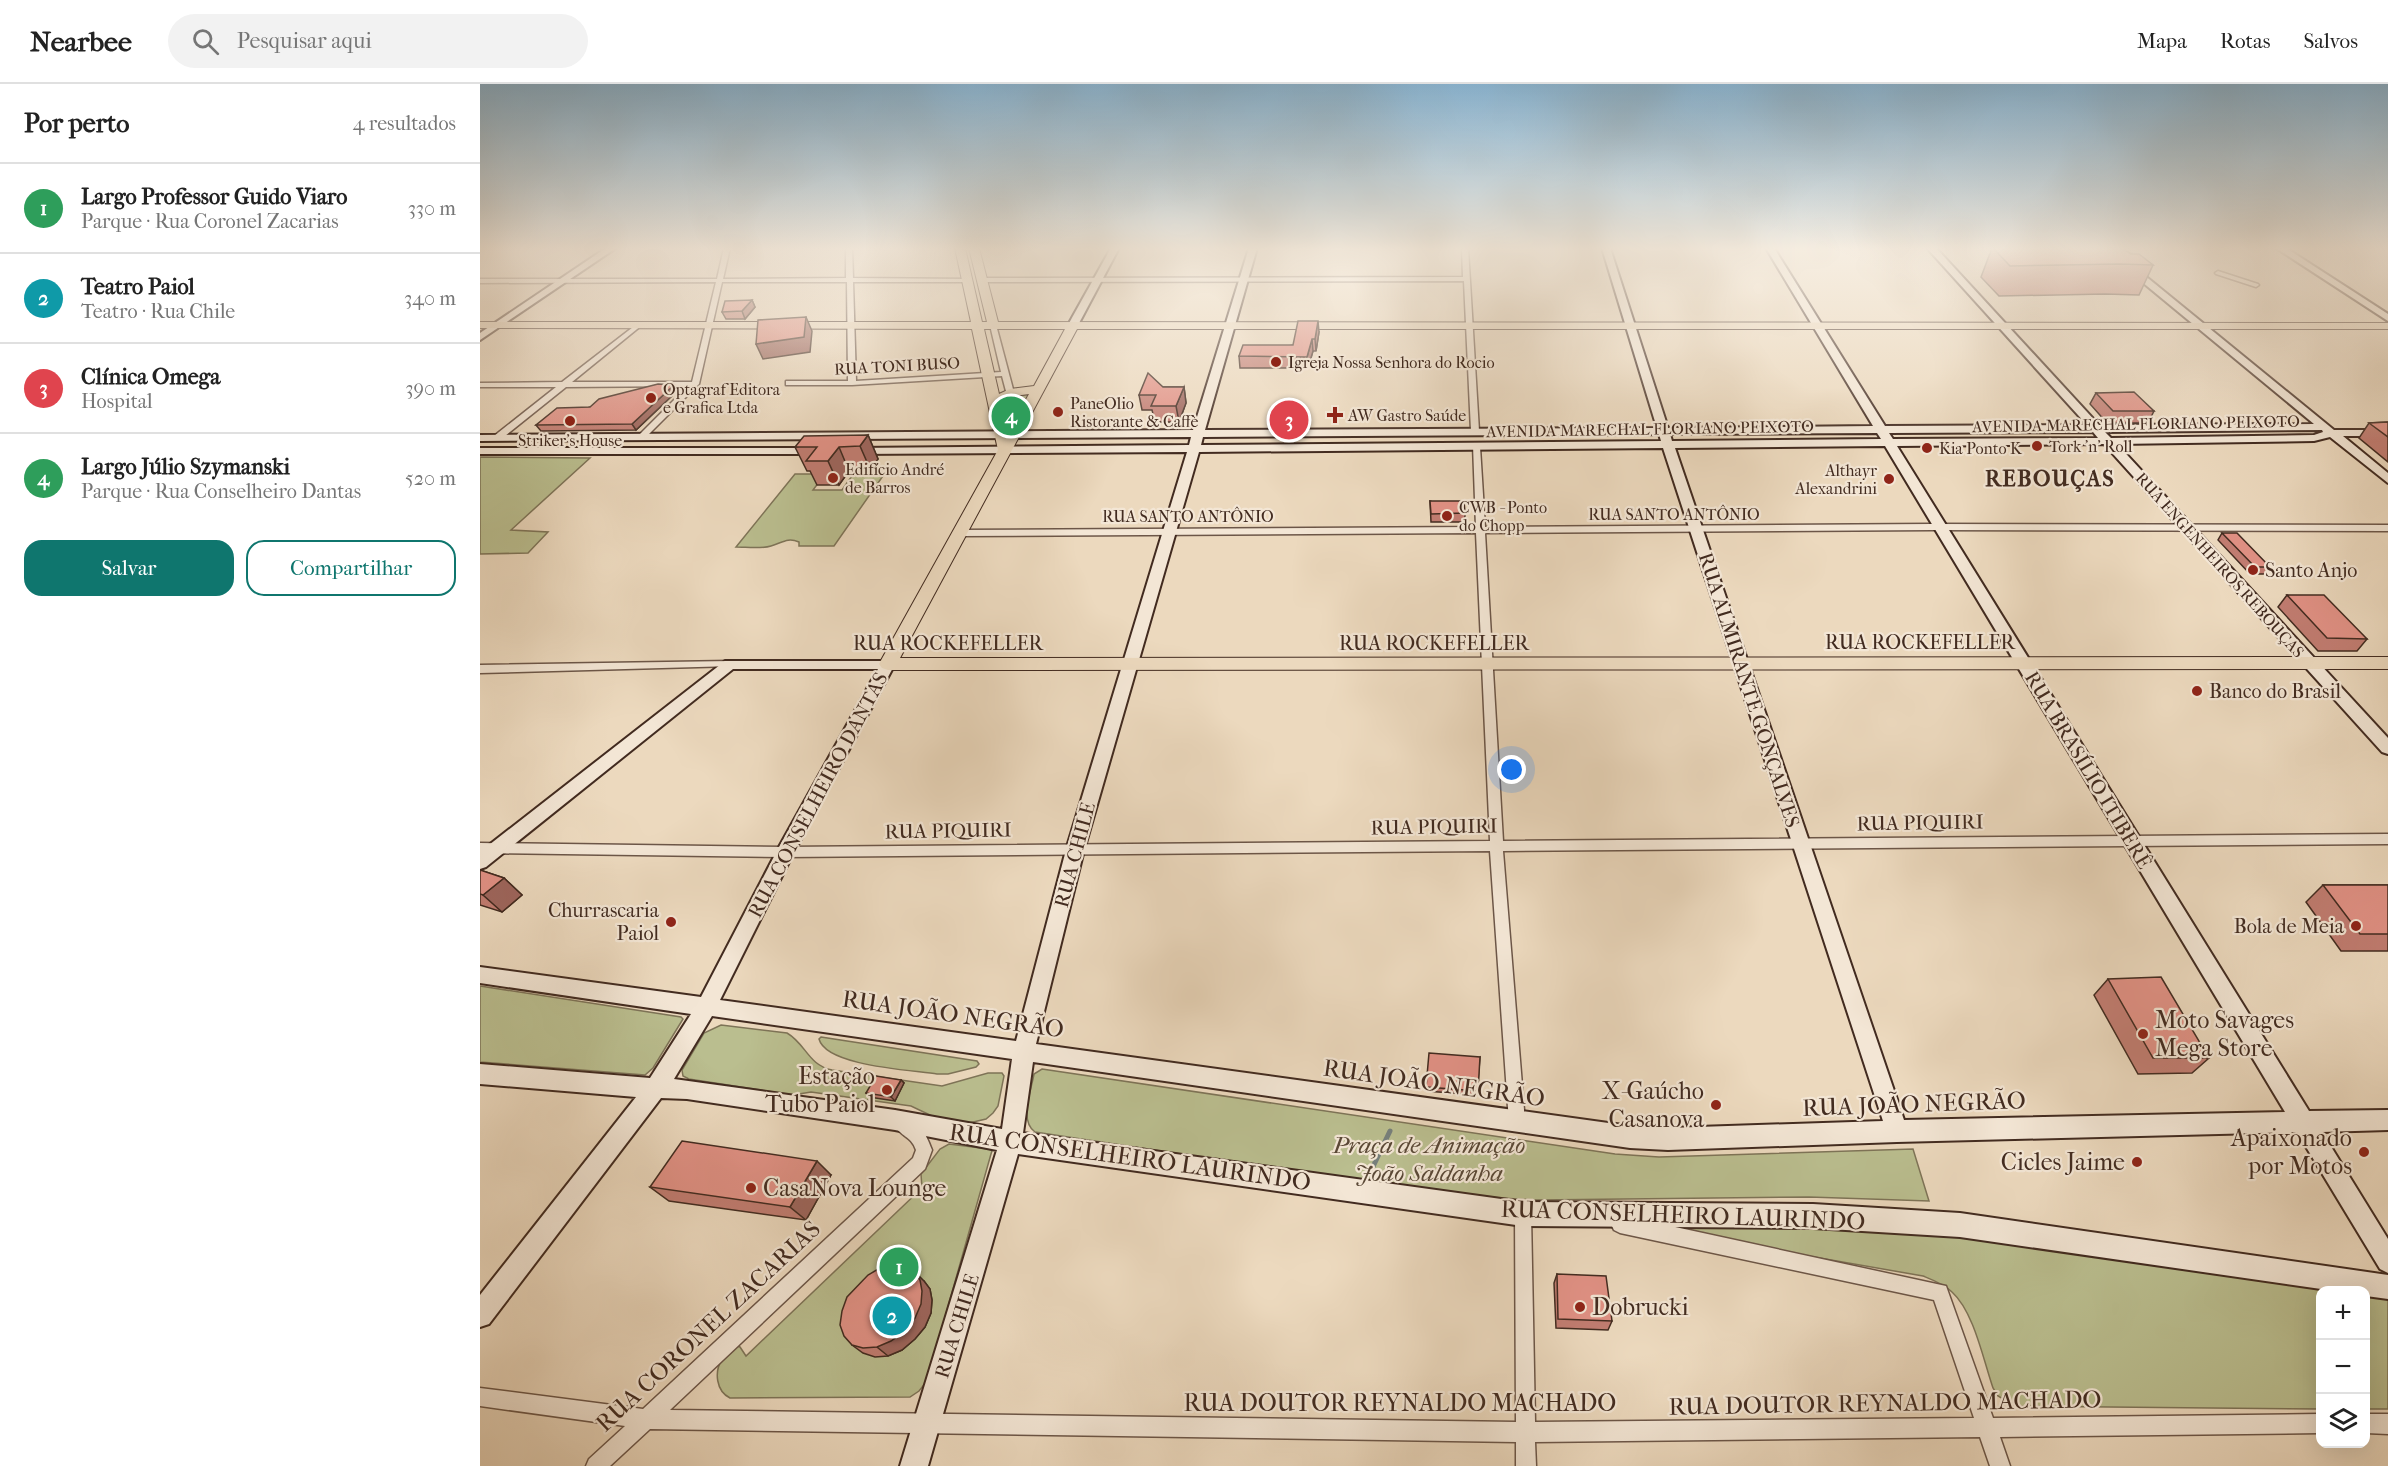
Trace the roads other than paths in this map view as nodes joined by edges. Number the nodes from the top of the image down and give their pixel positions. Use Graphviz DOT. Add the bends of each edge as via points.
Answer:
graph roads {
  1 [pos="517,312"];
  2 [pos="712,312"];
  3 [pos="850,312"];
  4 [pos="974,312"];
  5 [pos="990,312"];
  6 [pos="1080,312"];
  7 [pos="1234,312"];
  8 [pos="1468,312"];
  9 [pos="1626,312"];
  10 [pos="1809,312"];
  11 [pos="1990,312"];
  12 [pos="2184,312"];
  13 [pos="480,325"];
  14 [pos="499,325"];
  15 [pos="639,325"];
  16 [pos="709,325"];
  17 [pos="850,325"];
  18 [pos="977,325"];
  19 [pos="993,325"];
  20 [pos="1073,325"];
  21 [pos="1230,326"];
  22 [pos="1469,326"];
  23 [pos="1630,326"];
  24 [pos="1817,326"];
  25 [pos="2002,326"];
  26 [pos="2200,326"];
  27 [pos="2388,326"];
  28 [pos="480,338"];
  29 [pos="1005,374"];
  30 [pos="988,375"];
  31 [pos="789,383"];
  32 [pos="852,383"];
  33 [pos="564,384"];
  34 [pos="695,384"];
  35 [pos="480,385"];
  36 [pos="1038,389"];
  37 [pos="1010,393"];
  38 [pos="994,401"];
  39 [pos="2095,428"];
  40 [pos="2328,430"];
  41 [pos="1475,431"];
  42 [pos="1198,433"];
  43 [pos="2388,433"];
  44 [pos="1007,434"];
  45 [pos="1884,436"];
  46 [pos="641,437"];
  47 [pos="480,438"];
  48 [pos="497,438"];
  49 [pos="1665,438"];
  50 [pos="2108,441"];
  51 [pos="1476,447"];
  52 [pos="1193,449"];
  53 [pos="1005,450"];
  54 [pos="480,451"];
  55 [pos="2388,478"];
  56 [pos="1940,527"];
  57 [pos="2388,528"];
  58 [pos="1480,529"];
  59 [pos="1695,529"];
  60 [pos="2188,529"];
  61 [pos="1169,531"];
  62 [pos="960,533"];
  63 [pos="1740,663"];
  64 [pos="2023,663"];
  65 [pos="2310,663"];
  66 [pos="2388,663"];
  67 [pos="729,664"];
  68 [pos="888,664"];
  69 [pos="1130,664"];
  70 [pos="1487,664"];
  71 [pos="480,669"];
  72 [pos="2388,748"];
  73 [pos="2388,839"];
  74 [pos="2131,840"];
  75 [pos="1801,843"];
  76 [pos="1497,846"];
  77 [pos="480,848"];
  78 [pos="498,848"];
  79 [pos="1075,850"];
  80 [pos="785,852"];
  81 [pos="480,862"];
  82 [pos="480,975"];
  83 [pos="707,1006"];
  84 [pos="1024,1051"];
  85 [pos="480,1074"];
  86 [pos="656,1088"];
  87 [pos="896,1120"];
  88 [pos="2388,1120"];
  89 [pos="1517,1122"];
  90 [pos="2303,1122"];
  91 [pos="1897,1131"];
  92 [pos="1011,1141"];
  93 [pos="1522,1214"];
  94 [pos="1584,1216"];
  95 [pos="2388,1261"];
  96 [pos="2388,1287"];
  97 [pos="480,1315"];
  98 [pos="480,1397"];
  99 [pos="647,1419"];
  100 [pos="927,1424"];
  101 [pos="2316,1424"];
  102 [pos="2370,1424"];
  103 [pos="2388,1424"];
  104 [pos="1987,1426"];
  105 [pos="1524,1432"];
  106 [pos="596,1466"];
  107 [pos="914,1466"];
  108 [pos="1526,1466"];
  109 [pos="2000,1466"];
  1 -- 14 [label="main road"];
  2 -- 16 [label="street"];
  3 -- 17 [label="street"];
  4 -- 18 [label="main road"];
  5 -- 19 [label="main road"];
  6 -- 20 [label="main road, RUA CONSELHEIRO DANTAS"];
  7 -- 21 [label="main road, RUA CHILE"];
  8 -- 22 [label="street"];
  9 -- 23 [label="main road, RUA ALMIRANTE GONÇALVES"];
  10 -- 24 [label="main road, RUA BRASÍLIO ITIBERÊ"];
  11 -- 25 [label="main road, RUA ENGENHEIROS REBOUÇAS"];
  12 -- 26 [label="main road"];
  13 -- 14 [label="main road"];
  14 -- 15 [label="main road"];
  14 -- 28 [label="main road"];
  15 -- 16 [label="main road"];
  15 -- 33 [label="street"];
  16 -- 17 [label="main road"];
  16 -- 34 [label="street"];
  17 -- 18 [label="main road"];
  17 -- 32 [label="street"];
  18 -- 19 [label="main road"];
  18 -- 30 [label="main road"];
  19 -- 20 [label="main road"];
  19 -- 29 [label="street"];
  20 -- 21 [label="main road"];
  20 -- 36 [label="main road, RUA CONSELHEIRO DANTAS"];
  21 -- 22 [label="main road"];
  21 -- 42 [label="main road, RUA CHILE"];
  22 -- 23 [label="main road"];
  22 -- 41 [label="street"];
  23 -- 24 [label="main road"];
  23 -- 49 [label="main road, RUA ALMIRANTE GONÇALVES"];
  24 -- 25 [label="main road"];
  24 -- 45 [label="main road, RUA BRASÍLIO ITIBERÊ"];
  25 -- 26 [label="main road"];
  25 -- 39 [label="main road, RUA ENGENHEIROS REBOUÇAS"];
  26 -- 27 [label="main road"];
  26 -- 40 [label="main road"];
  29 -- 30 [label="street, RUA TONI BUSO"];
  29 -- 37 [label="street"];
  30 -- 32 [label="street, RUA TONI BUSO"];
  30 -- 38 [label="main road"];
  31 -- 32 [label="street, RUA TONI BUSO"];
  33 -- 34 [label="street"];
  33 -- 35 [label="street"];
  33 -- 48 [label="street"];
  34 -- 46 [label="street"];
  36 -- 37 [label="main road"];
  36 -- 44 [label="main road, RUA CONSELHEIRO DANTAS"];
  37 -- 38 [label="main road"];
  38 -- 44 [label="main road"];
  39 -- 40 [label="main road, AVENIDA MARECHAL FLORIANO PEIXOTO"];
  39 -- 45 [label="main road, AVENIDA MARECHAL FLORIANO PEIXOTO"];
  39 -- 50 [label="main road, RUA ENGENHEIROS REBOUÇAS"];
  40 -- 43 [label="main road, AVENIDA MARECHAL FLORIANO PEIXOTO"];
  40 -- 50 [label="main road, AVENIDA MARECHAL FLORIANO PEIXOTO" via="2314,438"];
  40 -- 55 [label="main road"];
  41 -- 42 [label="main road, AVENIDA MARECHAL FLORIANO PEIXOTO"];
  41 -- 49 [label="main road, AVENIDA MARECHAL FLORIANO PEIXOTO"];
  42 -- 44 [label="main road, AVENIDA MARECHAL FLORIANO PEIXOTO"];
  42 -- 52 [label="main road, RUA CHILE"];
  44 -- 46 [label="main road, AVENIDA MARECHAL FLORIANO PEIXOTO"];
  44 -- 53 [label="main road, RUA CONSELHEIRO DANTAS"];
  45 -- 49 [label="main road, AVENIDA MARECHAL FLORIANO PEIXOTO"];
  45 -- 50 [label="main road, AVENIDA MARECHAL FLORIANO PEIXOTO"];
  45 -- 56 [label="main road, RUA BRASÍLIO ITIBERÊ"];
  46 -- 48 [label="main road, AVENIDA MARECHAL FLORIANO PEIXOTO"];
  47 -- 48 [label="main road, AVENIDA MARECHAL FLORIANO PEIXOTO"];
  49 -- 51 [label="main road, AVENIDA MARECHAL FLORIANO PEIXOTO"];
  49 -- 59 [label="main road, RUA ALMIRANTE GONÇALVES"];
  50 -- 60 [label="main road, RUA ENGENHEIROS REBOUÇAS"];
  51 -- 52 [label="main road, AVENIDA MARECHAL FLORIANO PEIXOTO"];
  51 -- 58 [label="street"];
  52 -- 53 [label="main road, AVENIDA MARECHAL FLORIANO PEIXOTO"];
  52 -- 61 [label="main road, RUA CHILE"];
  53 -- 54 [label="main road, AVENIDA MARECHAL FLORIANO PEIXOTO"];
  53 -- 62 [label="main road, RUA CONSELHEIRO DANTAS"];
  56 -- 59 [label="street, RUA SANTO ANTÔNIO"];
  56 -- 60 [label="street, RUA SANTO ANTÔNIO"];
  56 -- 64 [label="main road, RUA BRASÍLIO ITIBERÊ"];
  57 -- 60 [label="street, RUA SANTO ANTÔNIO"];
  58 -- 59 [label="street, RUA SANTO ANTÔNIO"];
  58 -- 61 [label="street, RUA SANTO ANTÔNIO"];
  58 -- 70 [label="street"];
  59 -- 63 [label="main road, RUA ALMIRANTE GONÇALVES"];
  60 -- 65 [label="main road, RUA ENGENHEIROS REBOUÇAS"];
  61 -- 62 [label="street, RUA SANTO ANTÔNIO"];
  61 -- 69 [label="main road, RUA CHILE"];
  62 -- 68 [label="main road, RUA CONSELHEIRO DANTAS"];
  63 -- 64 [label="main road, RUA ROCKEFELLER"];
  63 -- 70 [label="main road, RUA ROCKEFELLER"];
  63 -- 75 [label="main road, RUA ALMIRANTE GONÇALVES"];
  64 -- 65 [label="main road, RUA ROCKEFELLER"];
  64 -- 74 [label="main road, RUA BRASÍLIO ITIBERÊ"];
  65 -- 66 [label="main road, RUA ROCKEFELLER"];
  65 -- 72 [label="main road, RUA ENGENHEIROS REBOUÇAS"];
  67 -- 68 [label="main road, RUA ROCKEFELLER"];
  67 -- 71 [label="street, RUA ROCKEFELLER"];
  67 -- 78 [label="main road"];
  68 -- 69 [label="main road, RUA ROCKEFELLER"];
  68 -- 80 [label="main road, RUA CONSELHEIRO DANTAS"];
  69 -- 70 [label="main road, RUA ROCKEFELLER"];
  69 -- 79 [label="main road, RUA CHILE"];
  70 -- 76 [label="street"];
  73 -- 74 [label="street, RUA PIQUIRI"];
  74 -- 75 [label="street, RUA PIQUIRI"];
  74 -- 90 [label="main road, RUA BRASÍLIO ITIBERÊ"];
  75 -- 76 [label="street, RUA PIQUIRI"];
  75 -- 91 [label="main road, RUA ALMIRANTE GONÇALVES"];
  76 -- 79 [label="street, RUA PIQUIRI"];
  76 -- 89 [label="street"];
  77 -- 78 [label="street, RUA PIQUIRI"];
  78 -- 80 [label="street, RUA PIQUIRI"];
  78 -- 81 [label="main road"];
  79 -- 80 [label="street, RUA PIQUIRI"];
  79 -- 84 [label="main road, RUA CHILE"];
  80 -- 83 [label="main road, RUA CONSELHEIRO DANTAS"];
  82 -- 83 [label="main road, RUA JOÃO NEGRÃO"];
  83 -- 84 [label="main road, RUA JOÃO NEGRÃO"];
  83 -- 86 [label="main road, RUA CONSELHEIRO DANTAS"];
  84 -- 89 [label="main road, RUA JOÃO NEGRÃO"];
  84 -- 92 [label="main road, RUA CHILE"];
  85 -- 86 [label="main road, RUA CONSELHEIRO LAURINDO"];
  86 -- 87 [label="main road, RUA CONSELHEIRO LAURINDO" via="687,1089"];
  86 -- 97 [label="main road, RUA CONSELHEIRO DANTAS"];
  87 -- 92 [label="main road, RUA CONSELHEIRO LAURINDO"];
  87 -- 99 [label="street, RUA CORONEL ZACARIAS" via="919,1136 924,1150 919,1163"];
  88 -- 90 [label="main road, RUA JOÃO NEGRÃO"];
  89 -- 91 [label="main road, RUA JOÃO NEGRÃO" via="1668,1139"];
  90 -- 91 [label="main road, RUA JOÃO NEGRÃO"];
  90 -- 95 [label="main road, RUA BRASÍLIO ITIBERÊ"];
  92 -- 93 [label="main road, RUA CONSELHEIRO LAURINDO"];
  92 -- 100 [label="main road, RUA CHILE"];
  93 -- 94 [label="main road, RUA CONSELHEIRO LAURINDO"];
  93 -- 105 [label="street"];
  94 -- 96 [label="main road, RUA CONSELHEIRO LAURINDO" via="1814,1216 1960,1225"];
  94 -- 104 [label="street" via="1940,1292"];
  98 -- 99 [label="street, RUA DOUTOR REYNALDO MACHADO"];
  99 -- 100 [label="street, RUA DOUTOR REYNALDO MACHADO"];
  99 -- 106 [label="street, RUA CORONEL ZACARIAS"];
  100 -- 105 [label="street, RUA DOUTOR REYNALDO MACHADO"];
  100 -- 107 [label="main road, RUA CHILE"];
  101 -- 104 [label="street, RUA DOUTOR REYNALDO MACHADO"];
  102 -- 103 [label="street"];
  104 -- 105 [label="street, RUA DOUTOR REYNALDO MACHADO"];
  104 -- 109 [label="street"];
  105 -- 108 [label="street"];
}
